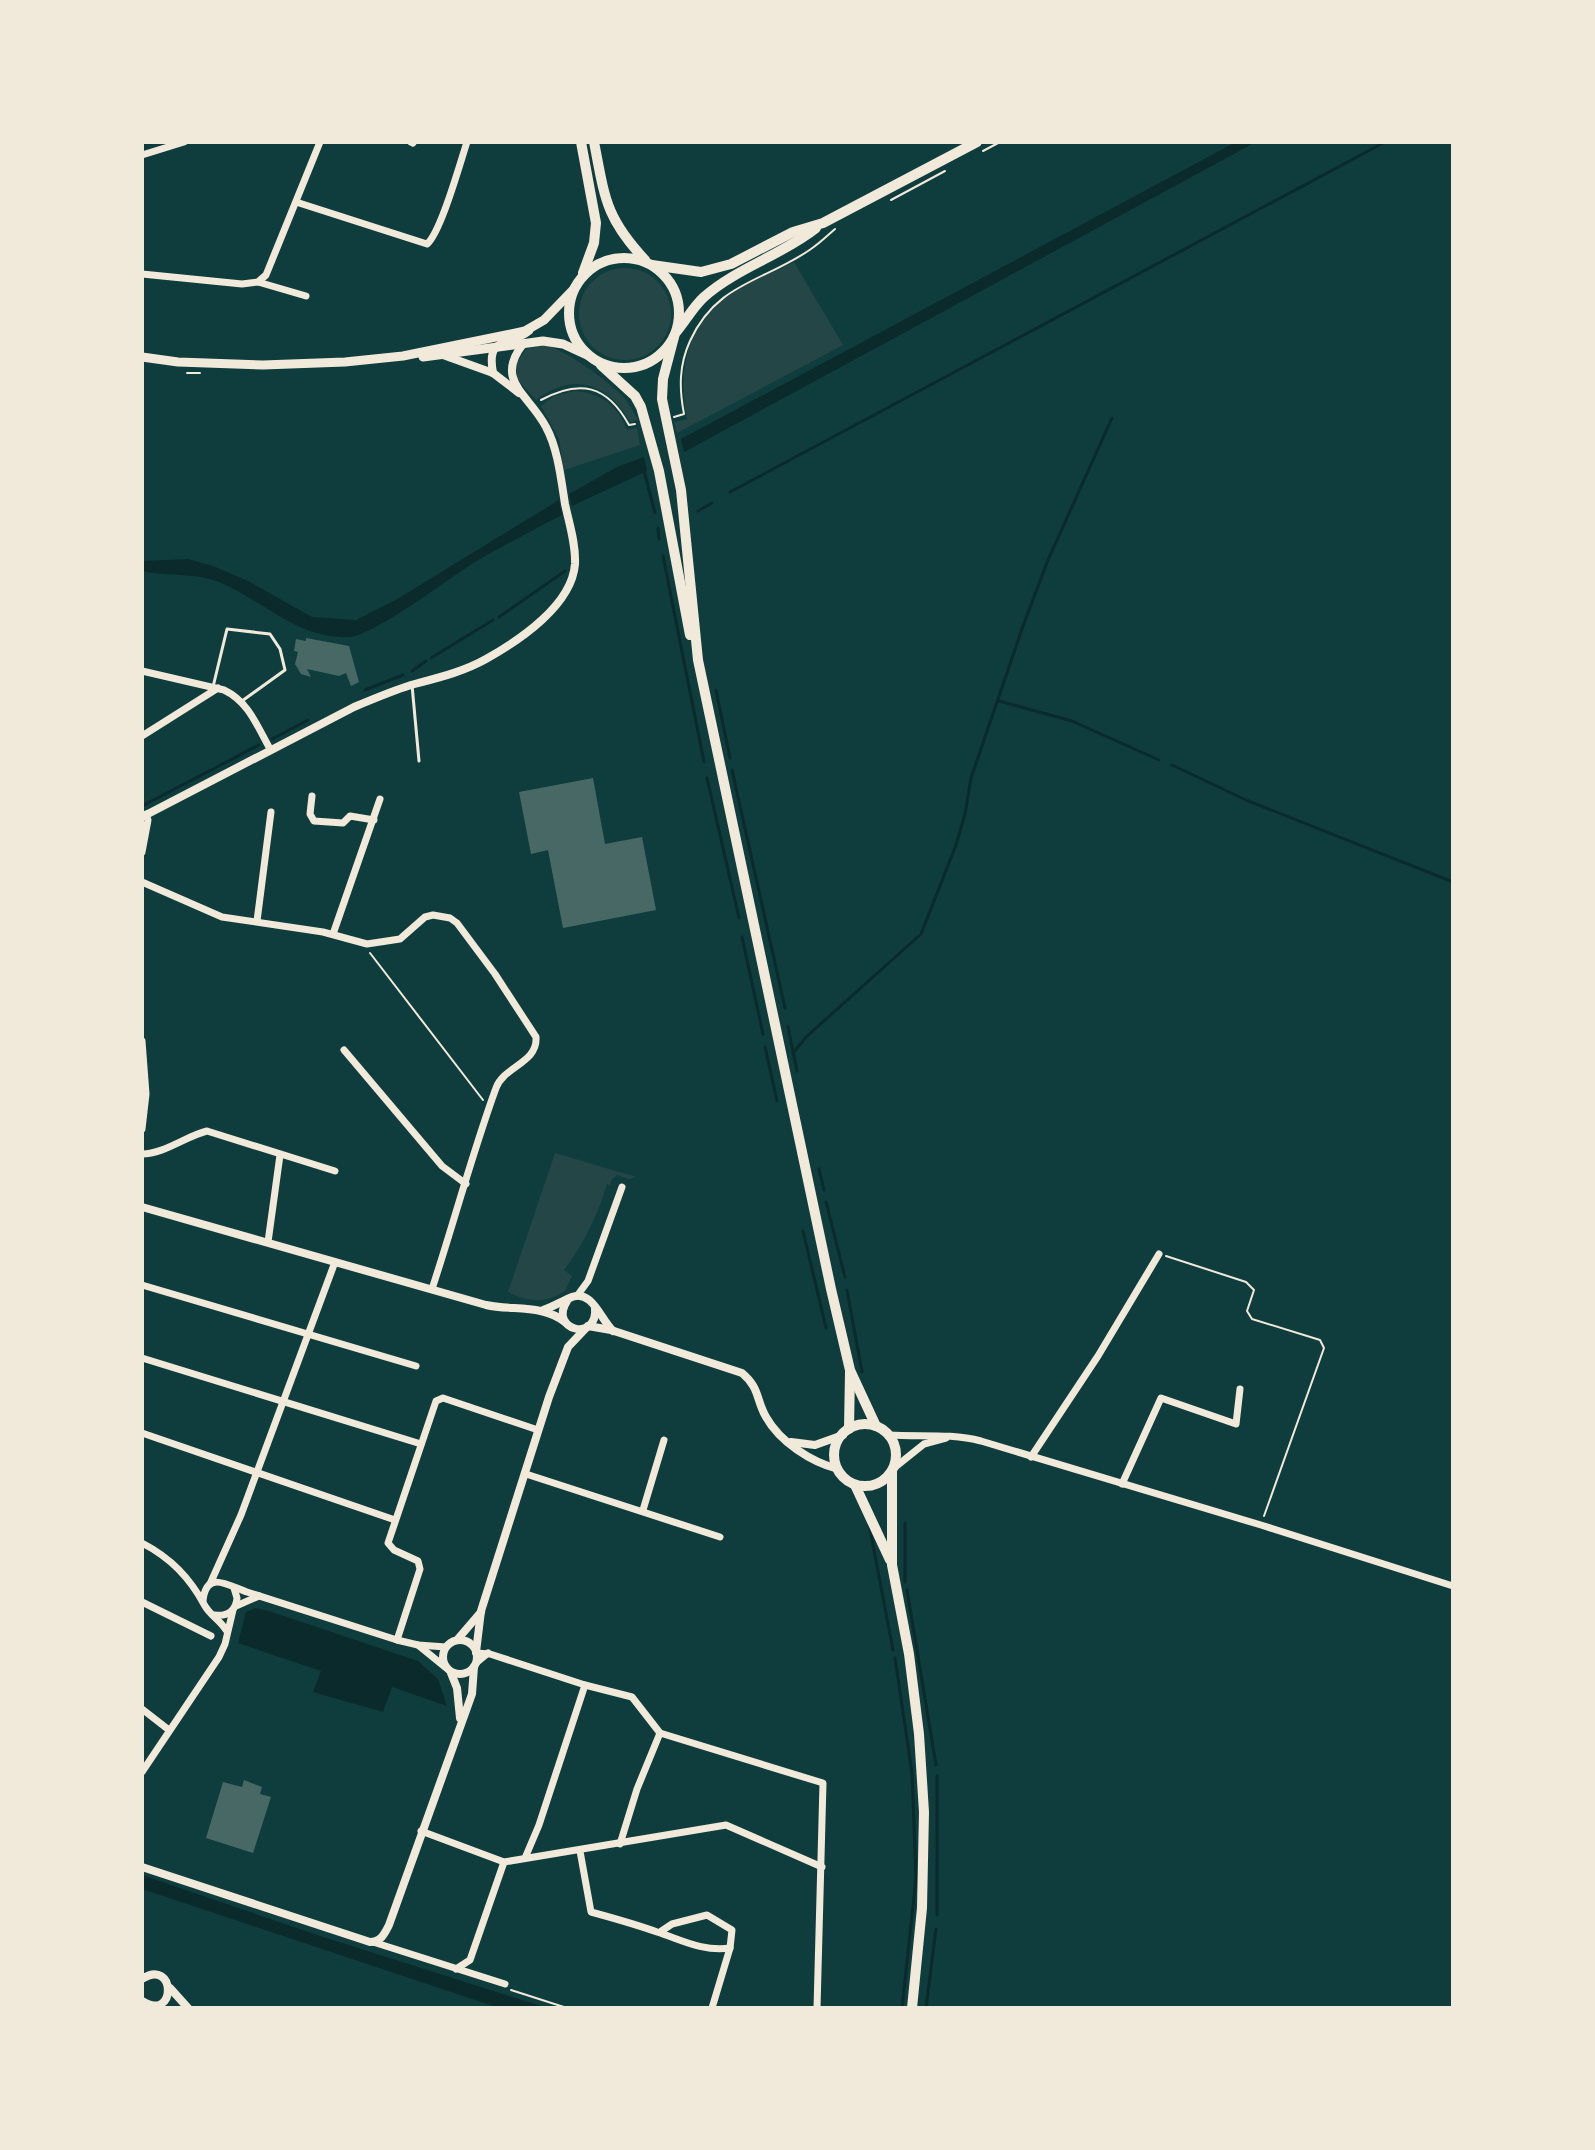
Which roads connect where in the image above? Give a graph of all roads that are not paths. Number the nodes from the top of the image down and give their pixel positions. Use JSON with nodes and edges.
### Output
{"nodes":[{"id":1,"x":184,"y":142,"type":"edge"},
{"id":2,"x":320,"y":142,"type":"edge"},
{"id":3,"x":467,"y":142,"type":"edge"},
{"id":4,"x":581,"y":142,"type":"edge"},
{"id":5,"x":594,"y":142,"type":"edge"},
{"id":6,"x":977,"y":142,"type":"edge"},
{"id":7,"x":142,"y":155,"type":"edge"},
{"id":8,"x":296,"y":202,"type":"junction"},
{"id":9,"x":823,"y":223,"type":"junction"},
{"id":10,"x":649,"y":263,"type":"junction"},
{"id":11,"x":142,"y":274,"type":"edge"},
{"id":12,"x":581,"y":278,"type":"junction"},
{"id":13,"x":258,"y":282,"type":"junction"},
{"id":14,"x":574,"y":289,"type":"junction"},
{"id":15,"x":306,"y":296,"type":"dead end"},
{"id":16,"x":535,"y":326,"type":"junction"},
{"id":17,"x":675,"y":335,"type":"junction"},
{"id":18,"x":523,"y":344,"type":"junction"},
{"id":19,"x":495,"y":347,"type":"junction"},
{"id":20,"x":442,"y":355,"type":"junction"},
{"id":21,"x":403,"y":356,"type":"junction"},
{"id":22,"x":142,"y":357,"type":"edge"},
{"id":23,"x":592,"y":357,"type":"junction"},
{"id":24,"x":493,"y":373,"type":"junction"},
{"id":25,"x":526,"y":398,"type":"junction"},
{"id":26,"x":698,"y":660,"type":"junction"},
{"id":27,"x":142,"y":671,"type":"edge"},
{"id":28,"x":412,"y":685,"type":"junction"},
{"id":29,"x":215,"y":688,"type":"junction"},
{"id":30,"x":242,"y":701,"type":"junction"},
{"id":31,"x":142,"y":736,"type":"edge"},
{"id":32,"x":270,"y":749,"type":"junction"},
{"id":33,"x":419,"y":761,"type":"dead end"},
{"id":34,"x":312,"y":796,"type":"dead end"},
{"id":35,"x":380,"y":799,"type":"dead end"},
{"id":36,"x":271,"y":812,"type":"dead end"},
{"id":37,"x":144,"y":816,"type":"edge"},
{"id":38,"x":374,"y":820,"type":"junction"},
{"id":39,"x":142,"y":852,"type":"edge"},
{"id":40,"x":142,"y":882,"type":"edge"},
{"id":41,"x":257,"y":921,"type":"junction"},
{"id":42,"x":333,"y":934,"type":"junction"},
{"id":43,"x":142,"y":1041,"type":"edge"},
{"id":44,"x":344,"y":1050,"type":"dead end"},
{"id":45,"x":142,"y":1129,"type":"edge"},
{"id":46,"x":142,"y":1154,"type":"edge"},
{"id":47,"x":280,"y":1155,"type":"junction"},
{"id":48,"x":335,"y":1171,"type":"dead end"},
{"id":49,"x":466,"y":1184,"type":"junction"},
{"id":50,"x":622,"y":1187,"type":"dead end"},
{"id":51,"x":142,"y":1207,"type":"edge"},
{"id":52,"x":268,"y":1242,"type":"junction"},
{"id":53,"x":1159,"y":1254,"type":"road end"},
{"id":54,"x":335,"y":1262,"type":"junction"},
{"id":55,"x":588,"y":1281,"type":"junction"},
{"id":56,"x":142,"y":1285,"type":"edge"},
{"id":57,"x":432,"y":1289,"type":"junction"},
{"id":58,"x":573,"y":1298,"type":"junction"},
{"id":59,"x":592,"y":1303,"type":"junction"},
{"id":60,"x":542,"y":1310,"type":"junction"},
{"id":61,"x":566,"y":1323,"type":"junction"},
{"id":62,"x":587,"y":1327,"type":"junction"},
{"id":63,"x":614,"y":1331,"type":"junction"},
{"id":64,"x":308,"y":1335,"type":"junction"},
{"id":65,"x":568,"y":1347,"type":"junction"},
{"id":66,"x":142,"y":1358,"type":"edge"},
{"id":67,"x":416,"y":1366,"type":"dead end"},
{"id":68,"x":850,"y":1370,"type":"junction"},
{"id":69,"x":1240,"y":1389,"type":"dead end"},
{"id":70,"x":283,"y":1403,"type":"junction"},
{"id":71,"x":876,"y":1426,"type":"junction"},
{"id":72,"x":538,"y":1430,"type":"junction"},
{"id":73,"x":846,"y":1432,"type":"junction"},
{"id":74,"x":142,"y":1433,"type":"edge"},
{"id":75,"x":889,"y":1435,"type":"junction"},
{"id":76,"x":956,"y":1436,"type":"junction"},
{"id":77,"x":664,"y":1440,"type":"dead end"},
{"id":78,"x":790,"y":1442,"type":"junction"},
{"id":79,"x":421,"y":1444,"type":"junction"},
{"id":80,"x":1031,"y":1457,"type":"junction"},
{"id":81,"x":838,"y":1469,"type":"junction"},
{"id":82,"x":893,"y":1470,"type":"junction"},
{"id":83,"x":257,"y":1472,"type":"junction"},
{"id":84,"x":526,"y":1474,"type":"junction"},
{"id":85,"x":1122,"y":1484,"type":"junction"},
{"id":86,"x":855,"y":1485,"type":"junction"},
{"id":87,"x":643,"y":1510,"type":"junction"},
{"id":88,"x":395,"y":1520,"type":"junction"},
{"id":89,"x":720,"y":1537,"type":"dead end"},
{"id":90,"x":142,"y":1543,"type":"edge"},
{"id":91,"x":892,"y":1565,"type":"junction"},
{"id":92,"x":188,"y":1579,"type":"junction"},
{"id":93,"x":210,"y":1585,"type":"junction"},
{"id":94,"x":1453,"y":1586,"type":"edge"},
{"id":95,"x":233,"y":1587,"type":"junction"},
{"id":96,"x":261,"y":1595,"type":"junction"},
{"id":97,"x":203,"y":1601,"type":"junction"},
{"id":98,"x":142,"y":1602,"type":"edge"},
{"id":99,"x":234,"y":1608,"type":"junction"},
{"id":100,"x":481,"y":1611,"type":"junction"},
{"id":101,"x":213,"y":1614,"type":"junction"},
{"id":102,"x":226,"y":1632,"type":"junction"},
{"id":103,"x":211,"y":1636,"type":"dead end"},
{"id":104,"x":397,"y":1640,"type":"junction"},
{"id":105,"x":457,"y":1640,"type":"junction"},
{"id":106,"x":418,"y":1645,"type":"junction"},
{"id":107,"x":446,"y":1647,"type":"junction"},
{"id":108,"x":476,"y":1659,"type":"junction"},
{"id":109,"x":448,"y":1670,"type":"junction"},
{"id":110,"x":585,"y":1685,"type":"junction"},
{"id":111,"x":142,"y":1709,"type":"edge"},
{"id":112,"x":460,"y":1722,"type":"junction"},
{"id":113,"x":169,"y":1730,"type":"junction"},
{"id":114,"x":660,"y":1733,"type":"junction"},
{"id":115,"x":142,"y":1772,"type":"edge"},
{"id":116,"x":421,"y":1831,"type":"junction"},
{"id":117,"x":620,"y":1844,"type":"junction"},
{"id":118,"x":580,"y":1851,"type":"junction"},
{"id":119,"x":525,"y":1858,"type":"junction"},
{"id":120,"x":504,"y":1862,"type":"junction"},
{"id":121,"x":142,"y":1867,"type":"edge"},
{"id":122,"x":822,"y":1867,"type":"junction"},
{"id":123,"x":660,"y":1932,"type":"junction"},
{"id":124,"x":372,"y":1942,"type":"junction"},
{"id":125,"x":730,"y":1948,"type":"junction"},
{"id":126,"x":456,"y":1969,"type":"junction"},
{"id":127,"x":145,"y":1975,"type":"edge"},
{"id":128,"x":505,"y":1984,"type":"road end"},
{"id":129,"x":168,"y":1985,"type":"junction"},
{"id":130,"x":142,"y":2001,"type":"edge"},
{"id":131,"x":157,"y":2006,"type":"edge"},
{"id":132,"x":179,"y":2008,"type":"edge"},
{"id":133,"x":188,"y":2008,"type":"edge"},
{"id":134,"x":712,"y":2008,"type":"edge"},
{"id":135,"x":817,"y":2008,"type":"edge"},
{"id":136,"x":912,"y":2008,"type":"edge"}],
"edges":[{"from":1,"to":7,"type":"street"},
{"from":2,"to":8,"type":"street"},
{"from":3,"to":8,"type":"street"},
{"from":4,"to":12,"type":"main road"},
{"from":5,"to":10,"type":"main road"},
{"from":6,"to":9,"type":"main road"},
{"from":8,"to":13,"type":"street"},
{"from":9,"to":10,"type":"main road"},
{"from":9,"to":17,"type":"main road"},
{"from":10,"to":12,"type":"main road"},
{"from":10,"to":17,"type":"main road"},
{"from":11,"to":13,"type":"street"},
{"from":12,"to":14,"type":"main road"},
{"from":13,"to":15,"type":"street"},
{"from":14,"to":16,"type":"main road"},
{"from":14,"to":23,"type":"main road"},
{"from":16,"to":19,"type":"street"},
{"from":16,"to":21,"type":"main road"},
{"from":17,"to":23,"type":"main road"},
{"from":17,"to":26,"type":"main road"},
{"from":18,"to":19,"type":"main road"},
{"from":18,"to":23,"type":"main road"},
{"from":18,"to":25,"type":"street"},
{"from":19,"to":20,"type":"main road"},
{"from":19,"to":24,"type":"street"},
{"from":20,"to":21,"type":"main road"},
{"from":20,"to":24,"type":"street"},
{"from":21,"to":22,"type":"main road"},
{"from":23,"to":26,"type":"main road"},
{"from":24,"to":25,"type":"street"},
{"from":25,"to":28,"type":"street"},
{"from":26,"to":68,"type":"main road"},
{"from":27,"to":29,"type":"street"},
{"from":28,"to":32,"type":"street"},
{"from":28,"to":33,"type":"lane"},
{"from":29,"to":30,"type":"street"},
{"from":29,"to":30,"type":"lane"},
{"from":29,"to":31,"type":"street"},
{"from":30,"to":32,"type":"street"},
{"from":32,"to":37,"type":"street"},
{"from":34,"to":38,"type":"street"},
{"from":35,"to":38,"type":"street"},
{"from":36,"to":41,"type":"street"},
{"from":37,"to":39,"type":"street"},
{"from":38,"to":42,"type":"street"},
{"from":40,"to":41,"type":"street"},
{"from":41,"to":42,"type":"street"},
{"from":42,"to":49,"type":"street"},
{"from":43,"to":45,"type":"street"},
{"from":44,"to":49,"type":"street"},
{"from":46,"to":47,"type":"street"},
{"from":47,"to":48,"type":"street"},
{"from":47,"to":52,"type":"street"},
{"from":49,"to":57,"type":"street"},
{"from":50,"to":55,"type":"street"},
{"from":51,"to":52,"type":"street"},
{"from":52,"to":54,"type":"street"},
{"from":53,"to":80,"type":"street"},
{"from":54,"to":57,"type":"street"},
{"from":54,"to":64,"type":"street"},
{"from":55,"to":58,"type":"street"},
{"from":55,"to":59,"type":"street"},
{"from":56,"to":64,"type":"street"},
{"from":57,"to":60,"type":"street"},
{"from":58,"to":59,"type":"street"},
{"from":58,"to":60,"type":"street"},
{"from":58,"to":61,"type":"street"},
{"from":59,"to":62,"type":"street"},
{"from":59,"to":63,"type":"street"},
{"from":60,"to":61,"type":"street"},
{"from":61,"to":62,"type":"street"},
{"from":61,"to":65,"type":"street"},
{"from":62,"to":63,"type":"street"},
{"from":62,"to":65,"type":"street"},
{"from":63,"to":78,"type":"street"},
{"from":64,"to":67,"type":"street"},
{"from":64,"to":70,"type":"street"},
{"from":65,"to":72,"type":"street"},
{"from":66,"to":70,"type":"street"},
{"from":68,"to":71,"type":"main road"},
{"from":68,"to":73,"type":"main road"},
{"from":69,"to":85,"type":"street"},
{"from":70,"to":79,"type":"street"},
{"from":70,"to":83,"type":"street"},
{"from":71,"to":73,"type":"main road"},
{"from":71,"to":75,"type":"main road"},
{"from":72,"to":79,"type":"street"},
{"from":72,"to":84,"type":"street"},
{"from":73,"to":78,"type":"street"},
{"from":73,"to":81,"type":"main road"},
{"from":74,"to":83,"type":"street"},
{"from":75,"to":76,"type":"street"},
{"from":75,"to":82,"type":"main road"},
{"from":76,"to":80,"type":"street"},
{"from":76,"to":82,"type":"street"},
{"from":77,"to":87,"type":"street"},
{"from":78,"to":81,"type":"street"},
{"from":79,"to":88,"type":"street"},
{"from":80,"to":85,"type":"street"},
{"from":81,"to":86,"type":"main road"},
{"from":82,"to":86,"type":"main road"},
{"from":82,"to":91,"type":"main road"},
{"from":83,"to":88,"type":"street"},
{"from":83,"to":93,"type":"street"},
{"from":84,"to":87,"type":"street"},
{"from":84,"to":100,"type":"street"},
{"from":85,"to":94,"type":"street"},
{"from":86,"to":91,"type":"main road"},
{"from":87,"to":89,"type":"street"},
{"from":88,"to":104,"type":"street"},
{"from":90,"to":92,"type":"street"},
{"from":91,"to":136,"type":"main road"},
{"from":92,"to":93,"type":"street"},
{"from":92,"to":97,"type":"street"},
{"from":93,"to":95,"type":"street"},
{"from":93,"to":97,"type":"street"},
{"from":95,"to":96,"type":"street"},
{"from":95,"to":99,"type":"street"},
{"from":96,"to":99,"type":"street"},
{"from":96,"to":104,"type":"street"},
{"from":97,"to":101,"type":"street"},
{"from":98,"to":103,"type":"street"},
{"from":99,"to":101,"type":"street"},
{"from":99,"to":102,"type":"street"},
{"from":100,"to":105,"type":"street"},
{"from":100,"to":108,"type":"street"},
{"from":101,"to":102,"type":"street"},
{"from":102,"to":113,"type":"street"},
{"from":104,"to":106,"type":"street"},
{"from":105,"to":107,"type":"street"},
{"from":105,"to":108,"type":"street"},
{"from":106,"to":107,"type":"street"},
{"from":106,"to":109,"type":"street"},
{"from":107,"to":109,"type":"street"},
{"from":108,"to":109,"type":"street"},
{"from":108,"to":110,"type":"street"},
{"from":108,"to":112,"type":"street"},
{"from":109,"to":112,"type":"street"},
{"from":110,"to":114,"type":"street"},
{"from":110,"to":119,"type":"street"},
{"from":111,"to":113,"type":"street"},
{"from":112,"to":116,"type":"street"},
{"from":113,"to":115,"type":"street"},
{"from":114,"to":117,"type":"street"},
{"from":114,"to":122,"type":"street"},
{"from":116,"to":120,"type":"street"},
{"from":116,"to":124,"type":"street"},
{"from":117,"to":118,"type":"street"},
{"from":117,"to":122,"type":"street"},
{"from":118,"to":119,"type":"street"},
{"from":118,"to":123,"type":"street"},
{"from":119,"to":120,"type":"street"},
{"from":120,"to":126,"type":"street"},
{"from":121,"to":124,"type":"street"},
{"from":122,"to":135,"type":"street"},
{"from":123,"to":125,"type":"street"},
{"from":123,"to":125,"type":"street"},
{"from":124,"to":126,"type":"street"},
{"from":125,"to":134,"type":"street"},
{"from":126,"to":128,"type":"street"},
{"from":127,"to":129,"type":"street"},
{"from":129,"to":131,"type":"street"},
{"from":129,"to":133,"type":"street"},
{"from":130,"to":131,"type":"street"},
{"from":131,"to":132,"type":"street"}]}
